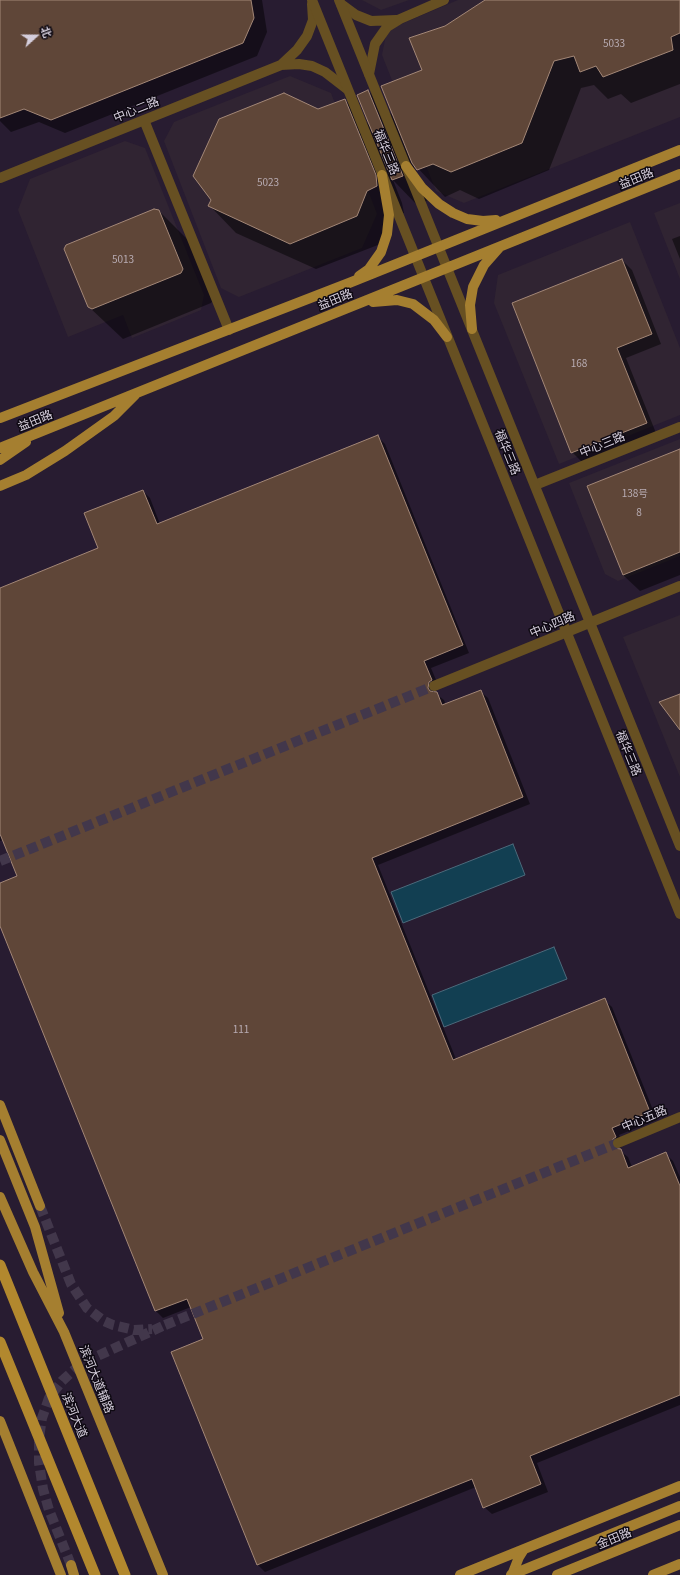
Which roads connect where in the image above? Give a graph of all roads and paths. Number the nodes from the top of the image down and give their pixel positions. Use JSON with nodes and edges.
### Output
{"nodes":[{"id":1,"x":312,"y":0,"type":"edge"},
{"id":2,"x":444,"y":0,"type":"edge"},
{"id":3,"x":340,"y":2,"type":"edge"},
{"id":4,"x":400,"y":19,"type":"junction"},
{"id":5,"x":281,"y":65,"type":"junction"},
{"id":6,"x":369,"y":74,"type":"junction"},
{"id":7,"x":348,"y":89,"type":"junction"},
{"id":8,"x":144,"y":120,"type":"junction"},
{"id":9,"x":680,"y":150,"type":"edge"},
{"id":10,"x":406,"y":166,"type":"junction"},
{"id":11,"x":680,"y":174,"type":"edge"},
{"id":12,"x":382,"y":175,"type":"junction"},
{"id":13,"x":0,"y":178,"type":"edge"},
{"id":14,"x":506,"y":220,"type":"junction"},
{"id":15,"x":501,"y":246,"type":"junction"},
{"id":16,"x":439,"y":247,"type":"junction"},
{"id":17,"x":415,"y":256,"type":"junction"},
{"id":18,"x":447,"y":268,"type":"junction"},
{"id":19,"x":424,"y":278,"type":"junction"},
{"id":20,"x":349,"y":283,"type":"junction"},
{"id":21,"x":356,"y":305,"type":"junction"},
{"id":22,"x":472,"y":329,"type":"junction"},
{"id":23,"x":229,"y":330,"type":"junction"},
{"id":24,"x":447,"y":337,"type":"junction"},
{"id":25,"x":136,"y":393,"type":"junction"},
{"id":26,"x":0,"y":410,"type":"edge"},
{"id":27,"x":18,"y":410,"type":"junction"},
{"id":28,"x":0,"y":418,"type":"edge"},
{"id":29,"x":680,"y":427,"type":"edge"},
{"id":30,"x":38,"y":433,"type":"junction"},
{"id":31,"x":0,"y":448,"type":"edge"},
{"id":32,"x":0,"y":460,"type":"edge"},
{"id":33,"x":534,"y":485,"type":"junction"},
{"id":34,"x":0,"y":486,"type":"edge"},
{"id":35,"x":680,"y":586,"type":"edge"},
{"id":36,"x":590,"y":622,"type":"junction"},
{"id":37,"x":567,"y":632,"type":"junction"},
{"id":38,"x":434,"y":686,"type":"tunnel mouth"},
{"id":39,"x":680,"y":846,"type":"edge"},
{"id":40,"x":680,"y":914,"type":"edge"},
{"id":41,"x":0,"y":1105,"type":"edge"},
{"id":42,"x":680,"y":1117,"type":"edge"},
{"id":43,"x":0,"y":1140,"type":"edge"},
{"id":44,"x":618,"y":1143,"type":"tunnel mouth"},
{"id":45,"x":0,"y":1196,"type":"edge"},
{"id":46,"x":40,"y":1206,"type":"tunnel mouth"},
{"id":47,"x":0,"y":1265,"type":"edge"},
{"id":48,"x":64,"y":1332,"type":"junction"},
{"id":49,"x":0,"y":1342,"type":"edge"},
{"id":50,"x":0,"y":1421,"type":"edge"},
{"id":51,"x":680,"y":1486,"type":"edge"},
{"id":52,"x":680,"y":1506,"type":"edge"},
{"id":53,"x":680,"y":1525,"type":"edge"},
{"id":54,"x":524,"y":1549,"type":"junction"},
{"id":55,"x":680,"y":1564,"type":"edge"},
{"id":56,"x":70,"y":1565,"type":"tunnel mouth"},
{"id":57,"x":61,"y":1575,"type":"edge"},
{"id":58,"x":74,"y":1575,"type":"edge"},
{"id":59,"x":94,"y":1575,"type":"edge"},
{"id":60,"x":126,"y":1575,"type":"edge"},
{"id":61,"x":163,"y":1575,"type":"edge"},
{"id":62,"x":460,"y":1575,"type":"edge"},
{"id":63,"x":511,"y":1575,"type":"edge"},
{"id":64,"x":557,"y":1575,"type":"edge"},
{"id":65,"x":653,"y":1575,"type":"edge"}],
"edges":[{"from":1,"to":5,"type":"street","name":"中心二路"},
{"from":1,"to":7,"type":"street","name":"福华三路"},
{"from":2,"to":4,"type":"street"},
{"from":3,"to":4,"type":"street"},
{"from":3,"to":6,"type":"street","name":"福华三路"},
{"from":4,"to":6,"type":"street"},
{"from":5,"to":7,"type":"street","name":"中心二路"},
{"from":5,"to":8,"type":"street","name":"中心二路"},
{"from":6,"to":10,"type":"street","name":"福华三路"},
{"from":7,"to":12,"type":"street","name":"福华三路"},
{"from":8,"to":13,"type":"street","name":"中心二路"},
{"from":8,"to":23,"type":"street"},
{"from":9,"to":14,"type":"main road","name":"益田路"},
{"from":10,"to":14,"type":"main road"},
{"from":10,"to":16,"type":"street","name":"福华三路"},
{"from":11,"to":15,"type":"main road","name":"益田路"},
{"from":12,"to":17,"type":"street","name":"福华三路"},
{"from":12,"to":20,"type":"main road"},
{"from":14,"to":16,"type":"main road","name":"益田路"},
{"from":15,"to":18,"type":"main road","name":"益田路"},
{"from":15,"to":22,"type":"main road"},
{"from":16,"to":17,"type":"main road","name":"益田路"},
{"from":16,"to":18,"type":"street","name":"福华三路"},
{"from":17,"to":19,"type":"street","name":"福华三路"},
{"from":17,"to":20,"type":"main road","name":"益田路"},
{"from":18,"to":19,"type":"main road","name":"益田路"},
{"from":18,"to":22,"type":"street","name":"福华三路"},
{"from":19,"to":21,"type":"main road","name":"益田路"},
{"from":19,"to":24,"type":"street","name":"福华三路"},
{"from":20,"to":23,"type":"main road","name":"益田路"},
{"from":21,"to":24,"type":"main road"},
{"from":21,"to":25,"type":"main road","name":"益田路"},
{"from":22,"to":33,"type":"street","name":"福华三路"},
{"from":23,"to":27,"type":"main road","name":"益田路"},
{"from":24,"to":37,"type":"street","name":"福华三路"},
{"from":25,"to":30,"type":"main road","name":"益田路"},
{"from":25,"to":34,"type":"main road"},
{"from":26,"to":27,"type":"main road"},
{"from":27,"to":28,"type":"main road","name":"益田路"},
{"from":29,"to":33,"type":"street","name":"中心三路"},
{"from":30,"to":31,"type":"main road","name":"益田路"},
{"from":30,"to":32,"type":"main road"},
{"from":33,"to":36,"type":"street","name":"福华三路"},
{"from":35,"to":36,"type":"street","name":"中心四路"},
{"from":36,"to":37,"type":"street","name":"中心四路"},
{"from":36,"to":39,"type":"street","name":"福华三路"},
{"from":37,"to":38,"type":"street","name":"中心四路"},
{"from":37,"to":40,"type":"street","name":"福华三路"},
{"from":41,"to":46,"type":"main road"},
{"from":42,"to":44,"type":"street","name":"中心五路"},
{"from":43,"to":48,"type":"main road"},
{"from":45,"to":48,"type":"main road","name":"滨河大道辅路"},
{"from":47,"to":60,"type":"highway","name":"滨河大道"},
{"from":48,"to":61,"type":"main road","name":"滨河大道辅路"},
{"from":49,"to":59,"type":"highway"},
{"from":50,"to":57,"type":"main road"},
{"from":51,"to":54,"type":"main road"},
{"from":52,"to":63,"type":"main road","bridge":true},
{"from":53,"to":64,"type":"main road","name":"金田路"},
{"from":54,"to":62,"type":"main road"},
{"from":54,"to":63,"type":"main road"},
{"from":55,"to":65,"type":"main road"},
{"from":56,"to":58,"type":"main road"}]}
